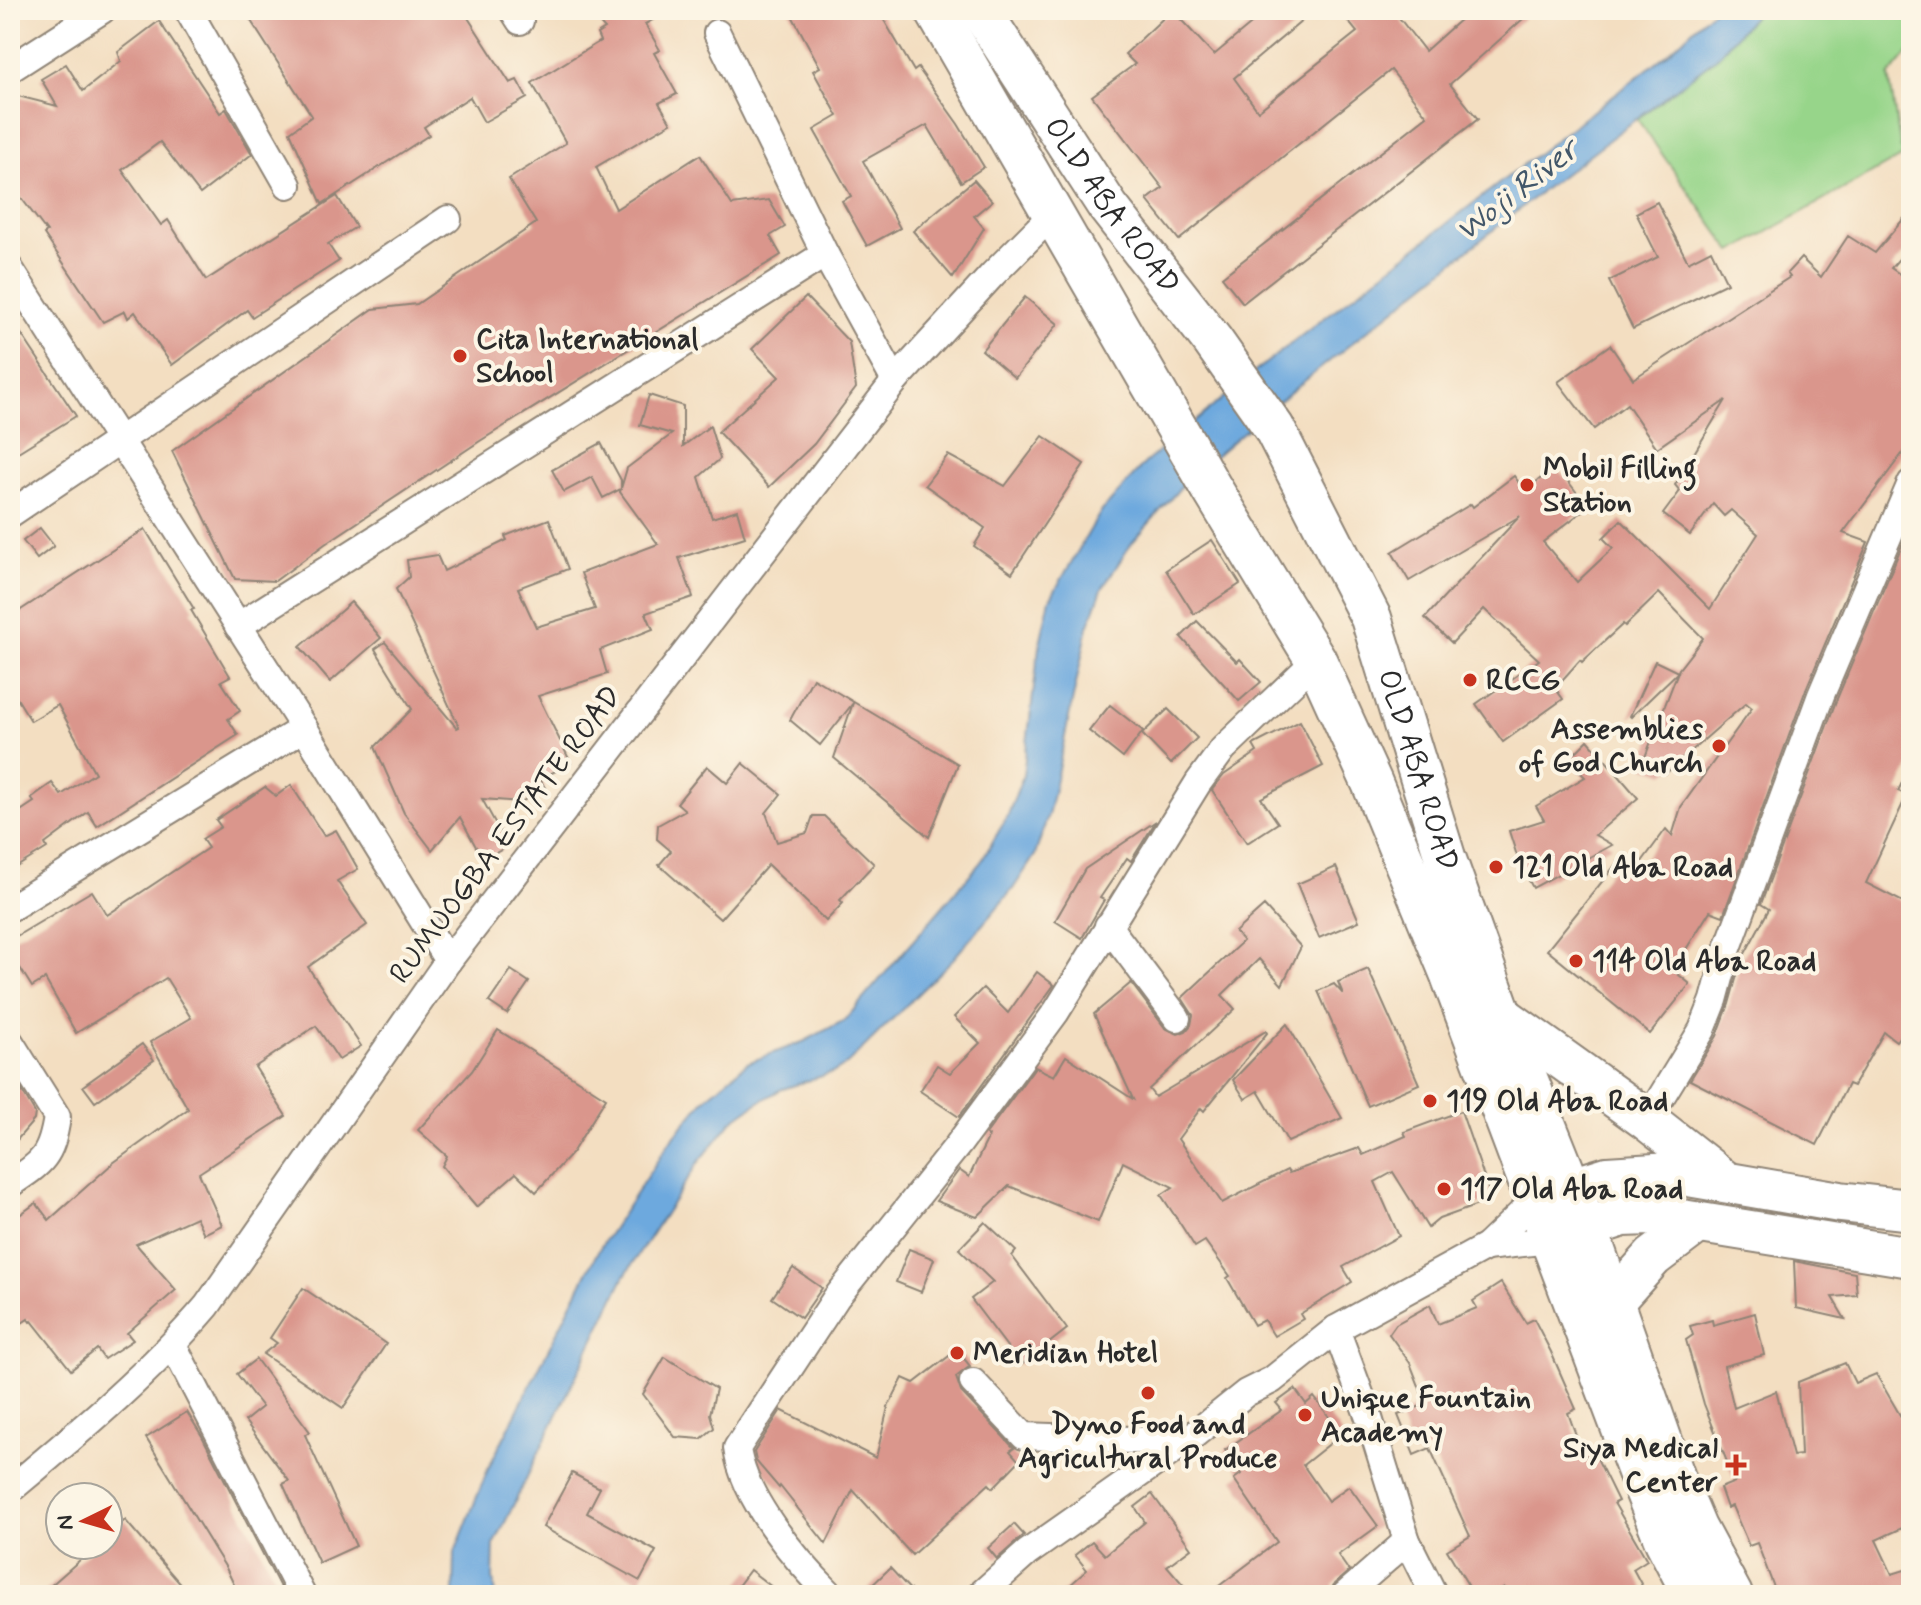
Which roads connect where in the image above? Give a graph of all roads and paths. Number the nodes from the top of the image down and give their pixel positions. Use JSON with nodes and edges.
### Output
{"nodes":[{"id":1,"x":102,"y":10,"type":"edge"},
{"id":2,"x":188,"y":10,"type":"edge"},
{"id":3,"x":935,"y":10,"type":"edge"},
{"id":4,"x":980,"y":10,"type":"edge"},
{"id":5,"x":717,"y":33,"type":"dead end"},
{"id":6,"x":10,"y":69,"type":"edge"},
{"id":7,"x":288,"y":185,"type":"dead end"},
{"id":8,"x":1053,"y":214,"type":"junction"},
{"id":9,"x":448,"y":219,"type":"dead end"},
{"id":10,"x":825,"y":254,"type":"junction"},
{"id":11,"x":10,"y":269,"type":"edge"},
{"id":12,"x":895,"y":381,"type":"junction"},
{"id":13,"x":120,"y":442,"type":"junction"},
{"id":14,"x":1911,"y":483,"type":"edge"},
{"id":15,"x":10,"y":514,"type":"edge"},
{"id":16,"x":238,"y":626,"type":"junction"},
{"id":17,"x":1316,"y":660,"type":"junction"},
{"id":18,"x":304,"y":728,"type":"junction"},
{"id":19,"x":10,"y":908,"type":"edge"},
{"id":20,"x":1108,"y":926,"type":"junction"},
{"id":21,"x":448,"y":961,"type":"junction"},
{"id":22,"x":1502,"y":1016,"type":"junction"},
{"id":23,"x":1177,"y":1018,"type":"dead end"},
{"id":24,"x":10,"y":1042,"type":"edge"},
{"id":25,"x":1647,"y":1120,"type":"junction"},
{"id":26,"x":1725,"y":1182,"type":"junction"},
{"id":27,"x":10,"y":1184,"type":"edge"},
{"id":28,"x":1553,"y":1193,"type":"junction"},
{"id":29,"x":1911,"y":1210,"type":"edge"},
{"id":30,"x":1698,"y":1223,"type":"junction"},
{"id":31,"x":1587,"y":1228,"type":"junction"},
{"id":32,"x":1550,"y":1240,"type":"junction"},
{"id":33,"x":1486,"y":1247,"type":"junction"},
{"id":34,"x":1911,"y":1257,"type":"edge"},
{"id":35,"x":1612,"y":1303,"type":"junction"},
{"id":36,"x":1336,"y":1329,"type":"junction"},
{"id":37,"x":173,"y":1345,"type":"junction"},
{"id":38,"x":973,"y":1382,"type":"dead end"},
{"id":39,"x":1185,"y":1442,"type":"junction"},
{"id":40,"x":10,"y":1490,"type":"edge"},
{"id":41,"x":1407,"y":1541,"type":"junction"},
{"id":42,"x":302,"y":1595,"type":"edge"},
{"id":43,"x":831,"y":1595,"type":"edge"},
{"id":44,"x":980,"y":1595,"type":"edge"},
{"id":45,"x":1345,"y":1595,"type":"edge"},
{"id":46,"x":1434,"y":1595,"type":"edge"},
{"id":47,"x":1693,"y":1595,"type":"edge"},
{"id":48,"x":1732,"y":1595,"type":"edge"}],
"edges":[{"from":1,"to":6,"type":"street"},
{"from":2,"to":7,"type":"street"},
{"from":3,"to":8,"type":"main road","name":"OLD ABA ROAD"},
{"from":4,"to":22,"type":"main road","name":"OLD ABA ROAD"},
{"from":5,"to":10,"type":"street"},
{"from":8,"to":12,"type":"street","name":"RUMUOGBA ESTATE ROAD"},
{"from":8,"to":17,"type":"main road","name":"OLD ABA ROAD"},
{"from":9,"to":13,"type":"street"},
{"from":10,"to":12,"type":"street"},
{"from":10,"to":16,"type":"street"},
{"from":11,"to":13,"type":"street"},
{"from":12,"to":21,"type":"street","name":"RUMUOGBA ESTATE ROAD"},
{"from":13,"to":15,"type":"street"},
{"from":13,"to":16,"type":"street"},
{"from":14,"to":25,"type":"street"},
{"from":16,"to":18,"type":"street"},
{"from":17,"to":20,"type":"street"},
{"from":17,"to":28,"type":"main road","name":"OLD ABA ROAD"},
{"from":18,"to":19,"type":"street"},
{"from":18,"to":21,"type":"street"},
{"from":20,"to":23,"type":"street"},
{"from":20,"to":43,"type":"street"},
{"from":21,"to":37,"type":"street","name":"RUMUOGBA ESTATE ROAD"},
{"from":22,"to":25,"type":"main road"},
{"from":22,"to":28,"type":"main road","name":"OLD ABA ROAD"},
{"from":24,"to":27,"type":"street"},
{"from":25,"to":26,"type":"main road"},
{"from":26,"to":28,"type":"main road"},
{"from":26,"to":29,"type":"main road"},
{"from":28,"to":31,"type":"main road","name":"OLD ABA ROAD"},
{"from":28,"to":32,"type":"main road","name":"OLD ABA ROAD"},
{"from":28,"to":33,"type":"street"},
{"from":30,"to":31,"type":"main road"},
{"from":30,"to":34,"type":"main road"},
{"from":30,"to":35,"type":"main road"},
{"from":31,"to":32,"type":"main road"},
{"from":31,"to":35,"type":"main road","name":"OLD ABA ROAD"},
{"from":32,"to":33,"type":"street"},
{"from":32,"to":47,"type":"main road","name":"OLD ABA ROAD"},
{"from":33,"to":36,"type":"street"},
{"from":35,"to":48,"type":"main road","name":"OLD ABA ROAD"},
{"from":36,"to":39,"type":"street"},
{"from":36,"to":41,"type":"street"},
{"from":37,"to":40,"type":"street","name":"RUMUOGBA ESTATE ROAD"},
{"from":37,"to":42,"type":"street"},
{"from":38,"to":39,"type":"street"},
{"from":39,"to":44,"type":"street"},
{"from":41,"to":45,"type":"street"},
{"from":41,"to":46,"type":"street"}]}
